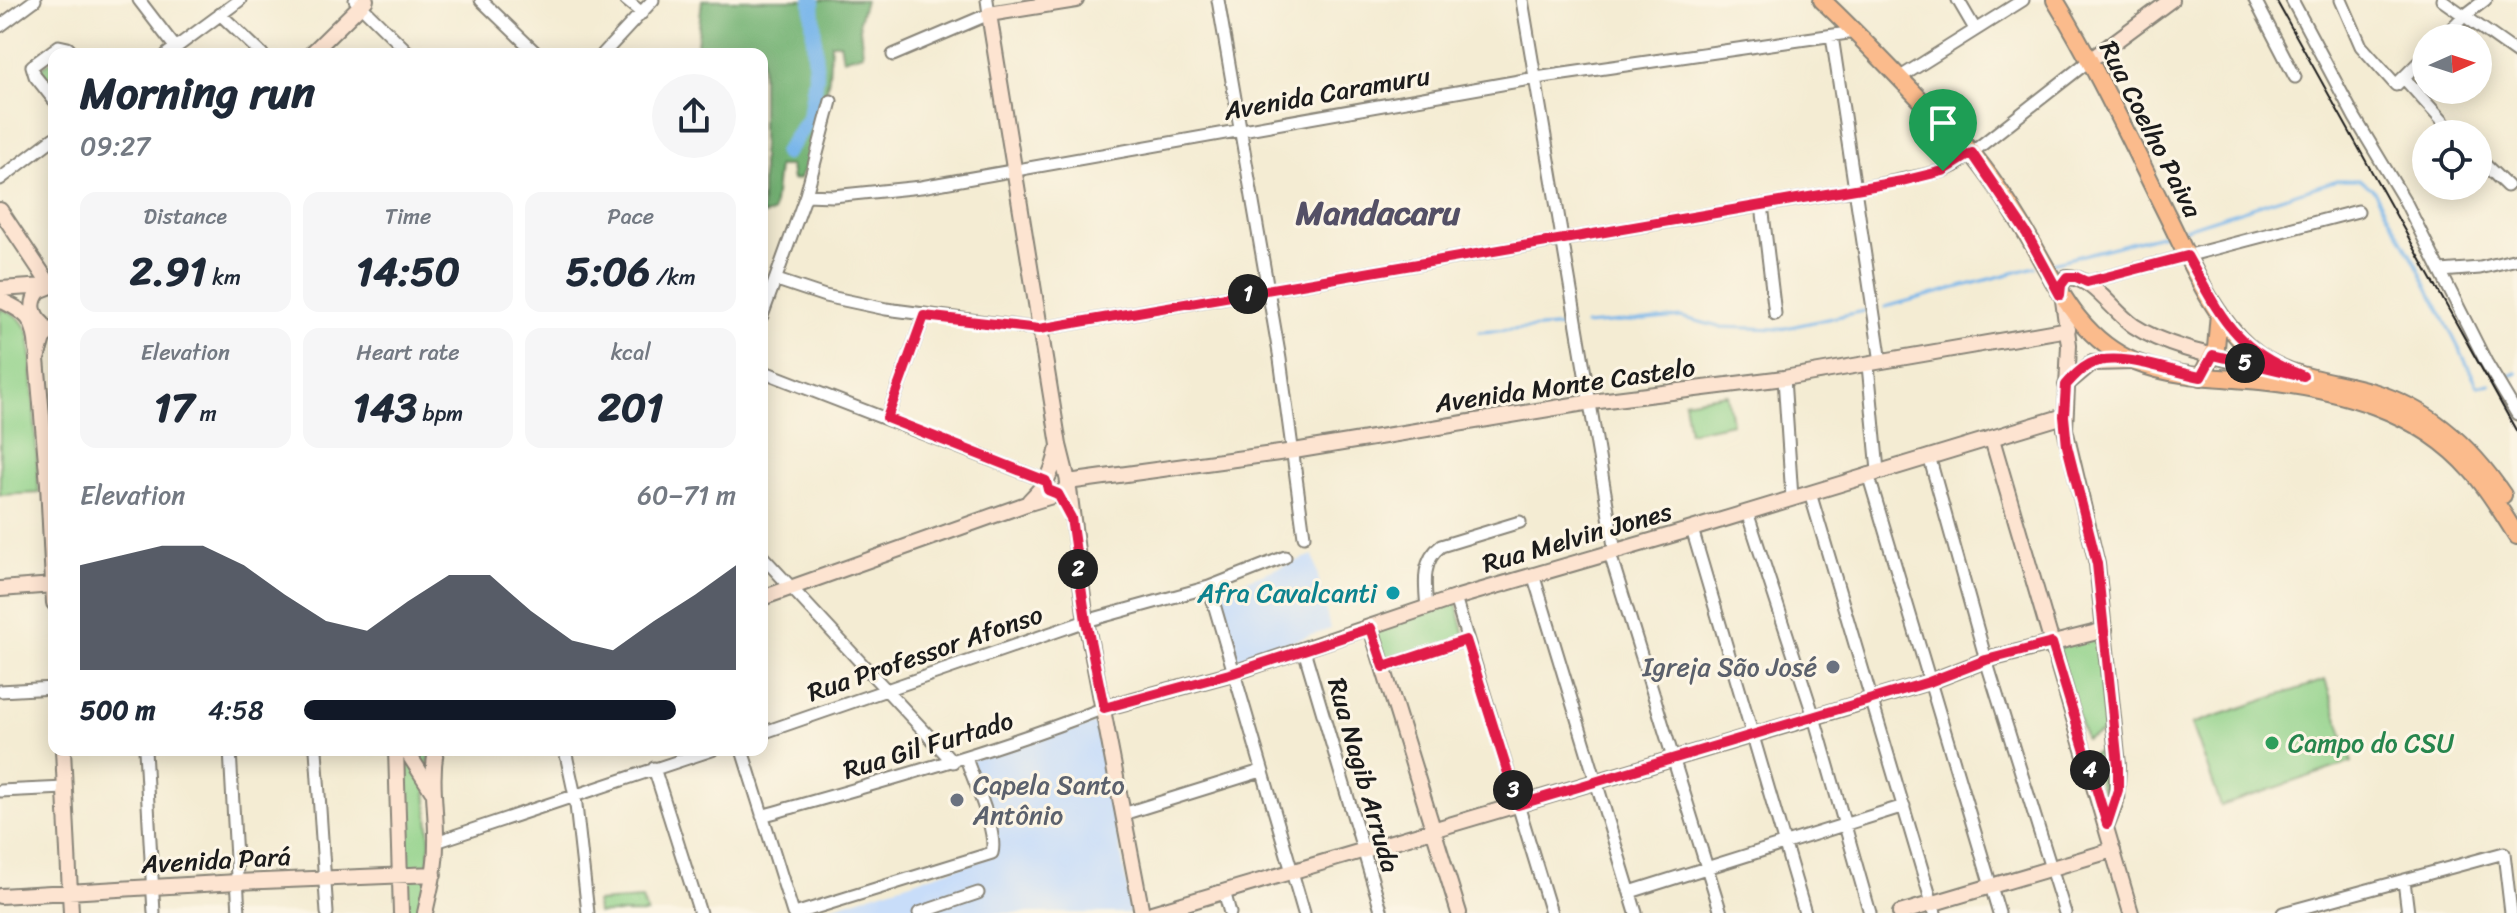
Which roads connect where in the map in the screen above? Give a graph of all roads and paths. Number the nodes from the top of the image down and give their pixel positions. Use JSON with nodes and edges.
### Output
{"nodes":[{"id":1,"x":35,"y":0,"type":"edge"},
{"id":2,"x":139,"y":0,"type":"edge"},
{"id":3,"x":240,"y":0,"type":"edge"},
{"id":4,"x":481,"y":0,"type":"edge"},
{"id":5,"x":626,"y":0,"type":"edge"},
{"id":6,"x":653,"y":0,"type":"edge"},
{"id":7,"x":1076,"y":0,"type":"edge"},
{"id":8,"x":1218,"y":0,"type":"edge"},
{"id":9,"x":1522,"y":0,"type":"edge"},
{"id":10,"x":1822,"y":0,"type":"edge"},
{"id":11,"x":1958,"y":0,"type":"edge"},
{"id":12,"x":2023,"y":0,"type":"edge"},
{"id":13,"x":2055,"y":0,"type":"edge"},
{"id":14,"x":2171,"y":0,"type":"edge"},
{"id":15,"x":2255,"y":0,"type":"edge"},
{"id":16,"x":2292,"y":0,"type":"edge"},
{"id":17,"x":2341,"y":0,"type":"edge"},
{"id":18,"x":2442,"y":0,"type":"edge"},
{"id":19,"x":2485,"y":0,"type":"edge"},
{"id":20,"x":361,"y":2,"type":"edge"},
{"id":21,"x":988,"y":7,"type":"edge"},
{"id":22,"x":642,"y":13,"type":"junction"},
{"id":23,"x":220,"y":14,"type":"junction"},
{"id":24,"x":2464,"y":16,"type":"junction"},
{"id":25,"x":2456,"y":24,"type":"edge"},
{"id":26,"x":0,"y":25,"type":"edge"},
{"id":27,"x":1975,"y":29,"type":"junction"},
{"id":28,"x":1855,"y":32,"type":"junction"},
{"id":29,"x":1832,"y":36,"type":"junction"},
{"id":30,"x":170,"y":48,"type":"edge"},
{"id":31,"x":174,"y":48,"type":"edge"},
{"id":32,"x":256,"y":48,"type":"edge"},
{"id":33,"x":317,"y":48,"type":"edge"},
{"id":34,"x":404,"y":48,"type":"edge"},
{"id":35,"x":531,"y":48,"type":"edge"},
{"id":36,"x":609,"y":48,"type":"edge"},
{"id":37,"x":48,"y":53,"type":"edge"},
{"id":38,"x":2517,"y":53,"type":"edge"},
{"id":39,"x":893,"y":55,"type":"dead end"},
{"id":40,"x":2090,"y":60,"type":"junction"},
{"id":41,"x":2412,"y":70,"type":"edge"},
{"id":42,"x":2295,"y":77,"type":"dead end"},
{"id":43,"x":1536,"y":78,"type":"junction"},
{"id":44,"x":1899,"y":78,"type":"junction"},
{"id":45,"x":2400,"y":82,"type":"junction"},
{"id":46,"x":48,"y":92,"type":"edge"},
{"id":47,"x":831,"y":101,"type":"dead end"},
{"id":48,"x":2439,"y":120,"type":"edge"},
{"id":49,"x":1240,"y":131,"type":"junction"},
{"id":50,"x":48,"y":143,"type":"edge"},
{"id":51,"x":1972,"y":153,"type":"junction"},
{"id":52,"x":1014,"y":171,"type":"junction"},
{"id":53,"x":2492,"y":172,"type":"edge"},
{"id":54,"x":0,"y":179,"type":"edge"},
{"id":55,"x":2507,"y":186,"type":"dead end"},
{"id":56,"x":1857,"y":189,"type":"junction"},
{"id":57,"x":806,"y":195,"type":"junction"},
{"id":58,"x":1762,"y":205,"type":"junction"},
{"id":59,"x":0,"y":210,"type":"edge"},
{"id":60,"x":2358,"y":211,"type":"dead end"},
{"id":61,"x":1562,"y":238,"type":"junction"},
{"id":62,"x":2187,"y":256,"type":"junction"},
{"id":63,"x":2517,"y":259,"type":"edge"},
{"id":64,"x":2441,"y":271,"type":"junction"},
{"id":65,"x":777,"y":280,"type":"junction"},
{"id":66,"x":48,"y":282,"type":"edge"},
{"id":67,"x":2087,"y":282,"type":"junction"},
{"id":68,"x":48,"y":285,"type":"edge"},
{"id":69,"x":48,"y":286,"type":"edge"},
{"id":70,"x":0,"y":289,"type":"edge"},
{"id":71,"x":1267,"y":291,"type":"junction"},
{"id":72,"x":2060,"y":295,"type":"junction"},
{"id":73,"x":0,"y":300,"type":"edge"},
{"id":74,"x":768,"y":302,"type":"edge"},
{"id":75,"x":2219,"y":313,"type":"junction"},
{"id":76,"x":1775,"y":314,"type":"dead end"},
{"id":77,"x":924,"y":316,"type":"junction"},
{"id":78,"x":48,"y":326,"type":"edge"},
{"id":79,"x":1039,"y":329,"type":"junction"},
{"id":80,"x":2068,"y":329,"type":"junction"},
{"id":81,"x":48,"y":334,"type":"edge"},
{"id":82,"x":2213,"y":355,"type":"junction"},
{"id":83,"x":37,"y":359,"type":"junction"},
{"id":84,"x":2135,"y":362,"type":"junction"},
{"id":85,"x":1875,"y":363,"type":"junction"},
{"id":86,"x":768,"y":373,"type":"edge"},
{"id":87,"x":2303,"y":376,"type":"junction"},
{"id":88,"x":2201,"y":377,"type":"junction"},
{"id":89,"x":1784,"y":378,"type":"junction"},
{"id":90,"x":2066,"y":385,"type":"junction"},
{"id":91,"x":1591,"y":402,"type":"junction"},
{"id":92,"x":2517,"y":414,"type":"edge"},
{"id":93,"x":2064,"y":416,"type":"junction"},
{"id":94,"x":887,"y":418,"type":"junction"},
{"id":95,"x":1992,"y":439,"type":"junction"},
{"id":96,"x":1294,"y":451,"type":"junction"},
{"id":97,"x":1929,"y":456,"type":"junction"},
{"id":98,"x":1873,"y":473,"type":"junction"},
{"id":99,"x":1057,"y":483,"type":"junction"},
{"id":100,"x":48,"y":484,"type":"edge"},
{"id":101,"x":1810,"y":493,"type":"junction"},
{"id":102,"x":1792,"y":498,"type":"junction"},
{"id":103,"x":1747,"y":512,"type":"junction"},
{"id":104,"x":2517,"y":516,"type":"edge"},
{"id":105,"x":1520,"y":522,"type":"dead end"},
{"id":106,"x":1692,"y":529,"type":"junction"},
{"id":107,"x":1304,"y":536,"type":"dead end"},
{"id":108,"x":2517,"y":536,"type":"edge"},
{"id":109,"x":1613,"y":553,"type":"junction"},
{"id":110,"x":1285,"y":557,"type":"dead end"},
{"id":111,"x":768,"y":562,"type":"edge"},
{"id":112,"x":1533,"y":574,"type":"junction"},
{"id":113,"x":48,"y":585,"type":"edge"},
{"id":114,"x":1209,"y":587,"type":"junction"},
{"id":115,"x":792,"y":588,"type":"junction"},
{"id":116,"x":0,"y":589,"type":"edge"},
{"id":117,"x":768,"y":596,"type":"edge"},
{"id":118,"x":1455,"y":598,"type":"junction"},
{"id":119,"x":1427,"y":608,"type":"junction"},
{"id":120,"x":1086,"y":621,"type":"junction"},
{"id":121,"x":1371,"y":628,"type":"junction"},
{"id":122,"x":2105,"y":630,"type":"junction"},
{"id":123,"x":1466,"y":640,"type":"junction"},
{"id":124,"x":2052,"y":643,"type":"junction"},
{"id":125,"x":1304,"y":650,"type":"junction"},
{"id":126,"x":1986,"y":660,"type":"junction"},
{"id":127,"x":1384,"y":667,"type":"junction"},
{"id":128,"x":1233,"y":673,"type":"junction"},
{"id":129,"x":1929,"y":682,"type":"junction"},
{"id":130,"x":48,"y":688,"type":"edge"},
{"id":131,"x":887,"y":689,"type":"junction"},
{"id":132,"x":0,"y":691,"type":"edge"},
{"id":133,"x":1871,"y":699,"type":"junction"},
{"id":134,"x":1104,"y":708,"type":"junction"},
{"id":135,"x":1814,"y":717,"type":"junction"},
{"id":136,"x":768,"y":731,"type":"edge"},
{"id":137,"x":1752,"y":735,"type":"junction"},
{"id":138,"x":63,"y":756,"type":"edge"},
{"id":139,"x":145,"y":756,"type":"edge"},
{"id":140,"x":230,"y":756,"type":"edge"},
{"id":141,"x":316,"y":756,"type":"edge"},
{"id":142,"x":396,"y":756,"type":"edge"},
{"id":143,"x":410,"y":756,"type":"edge"},
{"id":144,"x":435,"y":756,"type":"edge"},
{"id":145,"x":566,"y":756,"type":"edge"},
{"id":146,"x":693,"y":756,"type":"edge"},
{"id":147,"x":744,"y":756,"type":"edge"},
{"id":148,"x":966,"y":758,"type":"junction"},
{"id":149,"x":1675,"y":759,"type":"junction"},
{"id":150,"x":953,"y":762,"type":"junction"},
{"id":151,"x":654,"y":768,"type":"junction"},
{"id":152,"x":1261,"y":771,"type":"junction"},
{"id":153,"x":1596,"y":783,"type":"junction"},
{"id":154,"x":65,"y":788,"type":"junction"},
{"id":155,"x":0,"y":791,"type":"edge"},
{"id":156,"x":432,"y":792,"type":"junction"},
{"id":157,"x":575,"y":796,"type":"junction"},
{"id":158,"x":1518,"y":805,"type":"junction"},
{"id":159,"x":1904,"y":806,"type":"junction"},
{"id":160,"x":1123,"y":814,"type":"junction"},
{"id":161,"x":762,"y":816,"type":"junction"},
{"id":162,"x":2107,"y":824,"type":"junction"},
{"id":163,"x":1844,"y":826,"type":"junction"},
{"id":164,"x":1434,"y":831,"type":"junction"},
{"id":165,"x":436,"y":842,"type":"junction"},
{"id":166,"x":1786,"y":844,"type":"junction"},
{"id":167,"x":2113,"y":850,"type":"junction"},
{"id":168,"x":1363,"y":852,"type":"junction"},
{"id":169,"x":1707,"y":868,"type":"junction"},
{"id":170,"x":2052,"y":870,"type":"junction"},
{"id":171,"x":1292,"y":873,"type":"junction"},
{"id":172,"x":400,"y":874,"type":"junction"},
{"id":173,"x":434,"y":874,"type":"junction"},
{"id":174,"x":325,"y":879,"type":"junction"},
{"id":175,"x":2404,"y":881,"type":"junction"},
{"id":176,"x":237,"y":882,"type":"junction"},
{"id":177,"x":1991,"y":886,"type":"junction"},
{"id":178,"x":153,"y":887,"type":"junction"},
{"id":179,"x":1224,"y":891,"type":"junction"},
{"id":180,"x":1630,"y":892,"type":"junction"},
{"id":181,"x":69,"y":893,"type":"junction"},
{"id":182,"x":978,"y":893,"type":"dead end"},
{"id":183,"x":0,"y":896,"type":"edge"},
{"id":184,"x":1934,"y":908,"type":"edge"},
{"id":185,"x":2306,"y":911,"type":"edge"},
{"id":186,"x":71,"y":913,"type":"edge"},
{"id":187,"x":154,"y":913,"type":"edge"},
{"id":188,"x":239,"y":913,"type":"edge"},
{"id":189,"x":327,"y":913,"type":"edge"},
{"id":190,"x":401,"y":913,"type":"edge"},
{"id":191,"x":425,"y":913,"type":"edge"},
{"id":192,"x":588,"y":913,"type":"edge"},
{"id":193,"x":700,"y":913,"type":"edge"},
{"id":194,"x":796,"y":913,"type":"edge"},
{"id":195,"x":919,"y":913,"type":"edge"},
{"id":196,"x":1142,"y":913,"type":"edge"},
{"id":197,"x":1152,"y":913,"type":"edge"},
{"id":198,"x":1230,"y":913,"type":"edge"},
{"id":199,"x":1304,"y":913,"type":"edge"},
{"id":200,"x":1382,"y":913,"type":"edge"},
{"id":201,"x":1459,"y":913,"type":"edge"},
{"id":202,"x":1551,"y":913,"type":"edge"},
{"id":203,"x":1636,"y":913,"type":"edge"},
{"id":204,"x":1721,"y":913,"type":"edge"},
{"id":205,"x":1805,"y":913,"type":"edge"},
{"id":206,"x":1870,"y":913,"type":"edge"},
{"id":207,"x":1900,"y":913,"type":"edge"},
{"id":208,"x":1999,"y":913,"type":"edge"},
{"id":209,"x":2065,"y":913,"type":"edge"},
{"id":210,"x":2131,"y":913,"type":"edge"},
{"id":211,"x":2283,"y":913,"type":"edge"},
{"id":212,"x":2408,"y":913,"type":"edge"},
{"id":213,"x":2511,"y":913,"type":"edge"}],
"edges":[{"from":1,"to":26,"type":"street"},
{"from":2,"to":30,"type":"street"},
{"from":3,"to":23,"type":"street"},
{"from":4,"to":35,"type":"street"},
{"from":5,"to":22,"type":"street"},
{"from":6,"to":22,"type":"street"},
{"from":7,"to":21,"type":"street"},
{"from":8,"to":49,"type":"street"},
{"from":9,"to":43,"type":"street"},
{"from":10,"to":28,"type":"main road"},
{"from":11,"to":27,"type":"street"},
{"from":12,"to":27,"type":"street"},
{"from":13,"to":40,"type":"main road","name":"Rua Coelho Paiva"},
{"from":14,"to":40,"type":"street"},
{"from":15,"to":42,"type":"street"},
{"from":16,"to":64,"type":"street"},
{"from":17,"to":45,"type":"street"},
{"from":18,"to":24,"type":"street"},
{"from":19,"to":24,"type":"street"},
{"from":20,"to":33,"type":"street"},
{"from":20,"to":34,"type":"street"},
{"from":21,"to":39,"type":"street"},
{"from":21,"to":52,"type":"street"},
{"from":22,"to":36,"type":"street"},
{"from":23,"to":31,"type":"street"},
{"from":23,"to":32,"type":"street"},
{"from":24,"to":25,"type":"street"},
{"from":24,"to":38,"type":"street"},
{"from":27,"to":44,"type":"street"},
{"from":28,"to":29,"type":"street","name":"Avenida Caramuru"},
{"from":28,"to":44,"type":"main road"},
{"from":29,"to":43,"type":"street","name":"Avenida Caramuru"},
{"from":29,"to":56,"type":"street"},
{"from":37,"to":46,"type":"street"},
{"from":40,"to":51,"type":"street"},
{"from":40,"to":62,"type":"main road","name":"Rua Coelho Paiva"},
{"from":41,"to":45,"type":"street"},
{"from":43,"to":49,"type":"street","name":"Avenida Caramuru"},
{"from":43,"to":61,"type":"street"},
{"from":44,"to":51,"type":"main road"},
{"from":45,"to":48,"type":"street"},
{"from":47,"to":57,"type":"street"},
{"from":49,"to":52,"type":"street","name":"Avenida Caramuru"},
{"from":49,"to":71,"type":"street"},
{"from":50,"to":54,"type":"street"},
{"from":51,"to":56,"type":"street"},
{"from":51,"to":72,"type":"main road"},
{"from":52,"to":57,"type":"street","name":"Avenida Caramuru"},
{"from":52,"to":79,"type":"street"},
{"from":53,"to":55,"type":"street"},
{"from":56,"to":58,"type":"street"},
{"from":56,"to":85,"type":"street"},
{"from":57,"to":65,"type":"street"},
{"from":58,"to":61,"type":"street"},
{"from":58,"to":76,"type":"street"},
{"from":59,"to":66,"type":"street"},
{"from":60,"to":62,"type":"street"},
{"from":61,"to":71,"type":"street"},
{"from":61,"to":91,"type":"street"},
{"from":62,"to":67,"type":"street"},
{"from":62,"to":75,"type":"main road","name":"Rua Coelho Paiva"},
{"from":63,"to":64,"type":"street"},
{"from":64,"to":92,"type":"street"},
{"from":65,"to":74,"type":"street"},
{"from":65,"to":77,"type":"street"},
{"from":67,"to":72,"type":"street"},
{"from":67,"to":82,"type":"street"},
{"from":68,"to":70,"type":"street"},
{"from":69,"to":78,"type":"street"},
{"from":71,"to":79,"type":"street"},
{"from":71,"to":96,"type":"street"},
{"from":72,"to":80,"type":"street"},
{"from":72,"to":84,"type":"main road"},
{"from":73,"to":83,"type":"street"},
{"from":75,"to":82,"type":"main road"},
{"from":75,"to":87,"type":"main road","name":"Rua Coelho Paiva"},
{"from":77,"to":79,"type":"street"},
{"from":77,"to":94,"type":"street"},
{"from":79,"to":99,"type":"street"},
{"from":80,"to":85,"type":"street","name":"Avenida Monte Castelo"},
{"from":80,"to":90,"type":"street"},
{"from":81,"to":83,"type":"street"},
{"from":82,"to":87,"type":"street"},
{"from":82,"to":88,"type":"main road"},
{"from":83,"to":100,"type":"street"},
{"from":84,"to":88,"type":"main road"},
{"from":84,"to":90,"type":"street"},
{"from":85,"to":89,"type":"street","name":"Avenida Monte Castelo"},
{"from":85,"to":98,"type":"street"},
{"from":86,"to":94,"type":"street"},
{"from":87,"to":104,"type":"main road","name":"Rua Coelho Paiva"},
{"from":88,"to":108,"type":"main road"},
{"from":89,"to":91,"type":"street","name":"Avenida Monte Castelo"},
{"from":89,"to":102,"type":"street"},
{"from":90,"to":93,"type":"street"},
{"from":91,"to":96,"type":"street","name":"Avenida Monte Castelo"},
{"from":91,"to":109,"type":"street"},
{"from":93,"to":95,"type":"street","name":"Rua Melvin Jones"},
{"from":93,"to":122,"type":"street"},
{"from":94,"to":99,"type":"street"},
{"from":95,"to":97,"type":"street","name":"Rua Melvin Jones"},
{"from":95,"to":124,"type":"street"},
{"from":96,"to":99,"type":"street","name":"Avenida Monte Castelo"},
{"from":96,"to":107,"type":"street"},
{"from":97,"to":98,"type":"street","name":"Rua Melvin Jones"},
{"from":97,"to":126,"type":"street"},
{"from":98,"to":101,"type":"street","name":"Rua Melvin Jones"},
{"from":98,"to":129,"type":"street"},
{"from":99,"to":115,"type":"street","name":"Avenida Monte Castelo"},
{"from":99,"to":120,"type":"street"},
{"from":101,"to":102,"type":"street","name":"Rua Melvin Jones"},
{"from":101,"to":133,"type":"street"},
{"from":102,"to":103,"type":"street","name":"Rua Melvin Jones"},
{"from":103,"to":106,"type":"street","name":"Rua Melvin Jones"},
{"from":103,"to":135,"type":"street"},
{"from":105,"to":119,"type":"street"},
{"from":106,"to":109,"type":"street","name":"Rua Melvin Jones"},
{"from":106,"to":137,"type":"street"},
{"from":109,"to":112,"type":"street","name":"Rua Melvin Jones"},
{"from":109,"to":149,"type":"street"},
{"from":110,"to":114,"type":"street","name":"Rua Professor Afonso"},
{"from":111,"to":115,"type":"street"},
{"from":112,"to":118,"type":"street","name":"Rua Melvin Jones"},
{"from":112,"to":153,"type":"street"},
{"from":113,"to":116,"type":"street"},
{"from":114,"to":120,"type":"street","name":"Rua Professor Afonso"},
{"from":114,"to":128,"type":"street"},
{"from":115,"to":117,"type":"street","name":"Avenida Monte Castelo"},
{"from":115,"to":131,"type":"street"},
{"from":118,"to":119,"type":"street","name":"Rua Melvin Jones"},
{"from":118,"to":123,"type":"street"},
{"from":119,"to":121,"type":"street","name":"Rua Melvin Jones"},
{"from":120,"to":131,"type":"street","name":"Rua Professor Afonso"},
{"from":120,"to":134,"type":"street"},
{"from":121,"to":125,"type":"street","name":"Rua Melvin Jones"},
{"from":121,"to":127,"type":"street"},
{"from":122,"to":124,"type":"street"},
{"from":122,"to":162,"type":"street"},
{"from":123,"to":127,"type":"street"},
{"from":123,"to":158,"type":"street"},
{"from":124,"to":126,"type":"street"},
{"from":124,"to":162,"type":"street"},
{"from":125,"to":128,"type":"street","name":"Rua Melvin Jones"},
{"from":125,"to":168,"type":"street","name":"Rua Nagib Arruda"},
{"from":126,"to":129,"type":"street"},
{"from":126,"to":170,"type":"street"},
{"from":127,"to":164,"type":"street"},
{"from":128,"to":134,"type":"street","name":"Rua Melvin Jones"},
{"from":128,"to":152,"type":"street"},
{"from":129,"to":133,"type":"street"},
{"from":129,"to":177,"type":"street"},
{"from":130,"to":132,"type":"street"},
{"from":131,"to":136,"type":"street","name":"Rua Professor Afonso"},
{"from":131,"to":150,"type":"street"},
{"from":133,"to":135,"type":"street"},
{"from":133,"to":159,"type":"street"},
{"from":134,"to":148,"type":"street","name":"Rua Gil Furtado"},
{"from":134,"to":160,"type":"street"},
{"from":135,"to":137,"type":"street"},
{"from":135,"to":163,"type":"street"},
{"from":137,"to":149,"type":"street"},
{"from":137,"to":166,"type":"street"},
{"from":138,"to":154,"type":"street"},
{"from":139,"to":178,"type":"street"},
{"from":140,"to":176,"type":"street"},
{"from":141,"to":174,"type":"street"},
{"from":142,"to":172,"type":"street"},
{"from":143,"to":156,"type":"street"},
{"from":144,"to":156,"type":"street"},
{"from":145,"to":157,"type":"street"},
{"from":146,"to":151,"type":"street"},
{"from":147,"to":161,"type":"street"},
{"from":148,"to":150,"type":"street","name":"Rua Gil Furtado"},
{"from":148,"to":194,"type":"street"},
{"from":149,"to":153,"type":"street"},
{"from":149,"to":169,"type":"street"},
{"from":150,"to":161,"type":"street","name":"Rua Gil Furtado"},
{"from":151,"to":157,"type":"street"},
{"from":151,"to":193,"type":"street"},
{"from":152,"to":160,"type":"street"},
{"from":152,"to":171,"type":"street"},
{"from":153,"to":158,"type":"street"},
{"from":153,"to":180,"type":"street"},
{"from":154,"to":155,"type":"street"},
{"from":154,"to":181,"type":"street"},
{"from":156,"to":165,"type":"street"},
{"from":157,"to":165,"type":"street"},
{"from":157,"to":192,"type":"street"},
{"from":158,"to":164,"type":"street"},
{"from":158,"to":202,"type":"street"},
{"from":159,"to":163,"type":"street"},
{"from":159,"to":184,"type":"street"},
{"from":160,"to":196,"type":"street"},
{"from":161,"to":194,"type":"street"},
{"from":162,"to":167,"type":"street"},
{"from":163,"to":166,"type":"street"},
{"from":163,"to":206,"type":"street"},
{"from":164,"to":168,"type":"street"},
{"from":164,"to":201,"type":"street"},
{"from":165,"to":173,"type":"street"},
{"from":166,"to":169,"type":"street"},
{"from":166,"to":205,"type":"street"},
{"from":167,"to":170,"type":"street"},
{"from":167,"to":210,"type":"street"},
{"from":168,"to":171,"type":"street"},
{"from":168,"to":200,"type":"street","name":"Rua Nagib Arruda"},
{"from":169,"to":180,"type":"street"},
{"from":169,"to":204,"type":"street"},
{"from":170,"to":177,"type":"street"},
{"from":170,"to":209,"type":"street"},
{"from":171,"to":179,"type":"street"},
{"from":171,"to":199,"type":"street"},
{"from":172,"to":173,"type":"street","name":"Avenida Pará"},
{"from":172,"to":174,"type":"street","name":"Avenida Pará"},
{"from":172,"to":190,"type":"street"},
{"from":173,"to":191,"type":"street"},
{"from":174,"to":176,"type":"street","name":"Avenida Pará"},
{"from":174,"to":189,"type":"street"},
{"from":175,"to":185,"type":"street"},
{"from":175,"to":212,"type":"street"},
{"from":175,"to":213,"type":"street"},
{"from":176,"to":178,"type":"street","name":"Avenida Pará"},
{"from":176,"to":188,"type":"street"},
{"from":177,"to":184,"type":"street"},
{"from":177,"to":208,"type":"street"},
{"from":178,"to":181,"type":"street","name":"Avenida Pará"},
{"from":178,"to":187,"type":"street"},
{"from":179,"to":197,"type":"street"},
{"from":179,"to":198,"type":"street"},
{"from":180,"to":203,"type":"street"},
{"from":181,"to":183,"type":"street","name":"Avenida Pará"},
{"from":181,"to":186,"type":"street"},
{"from":182,"to":195,"type":"street"},
{"from":184,"to":207,"type":"street"},
{"from":185,"to":211,"type":"street"}]}
